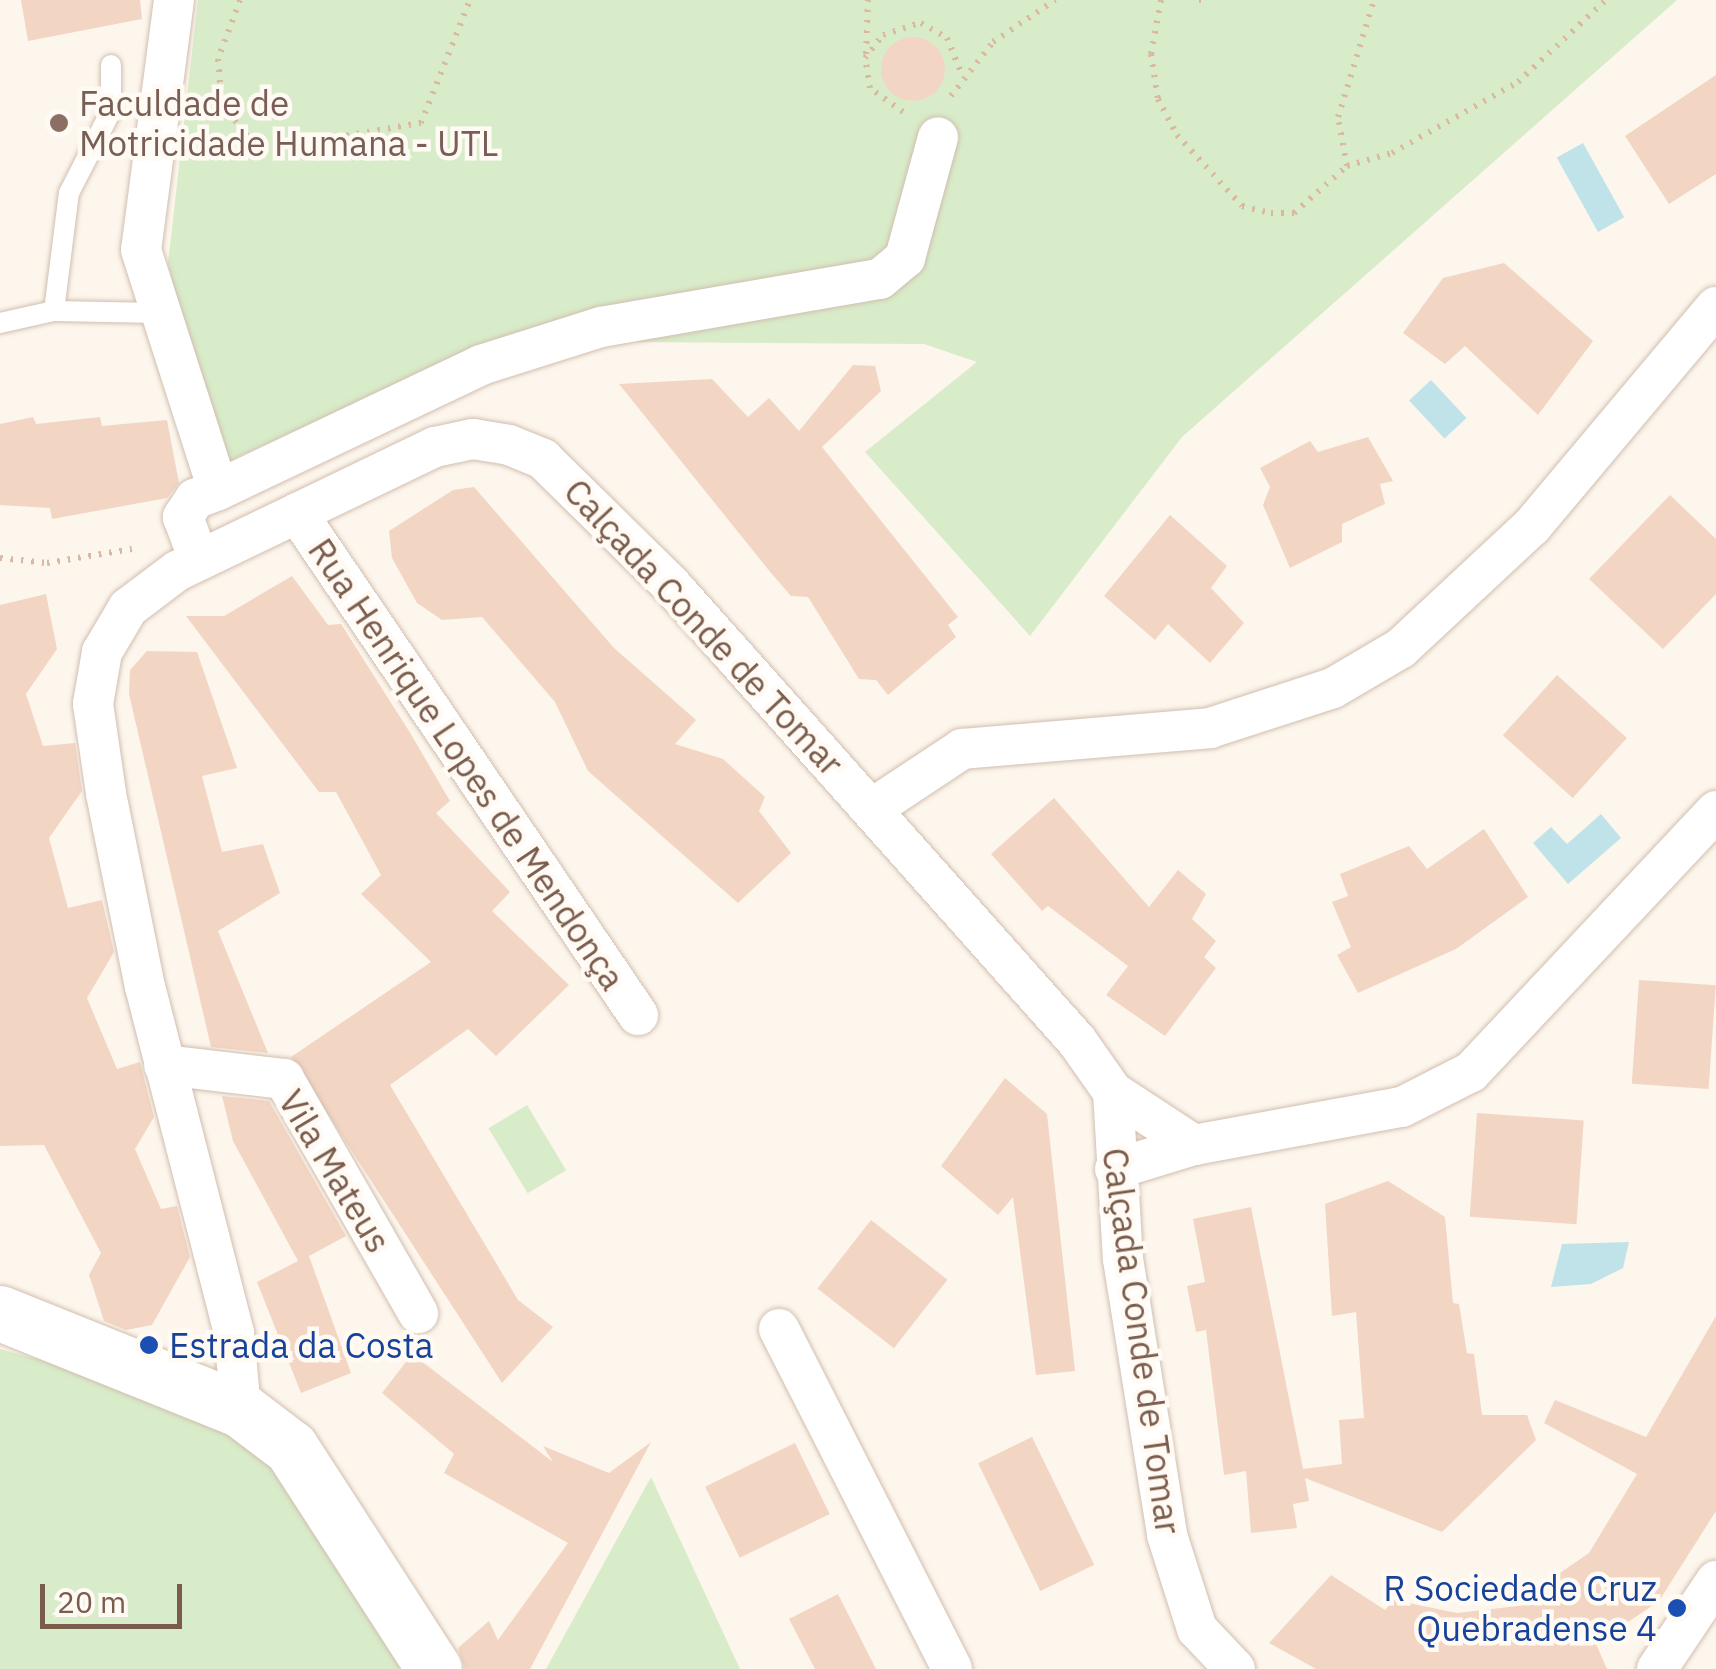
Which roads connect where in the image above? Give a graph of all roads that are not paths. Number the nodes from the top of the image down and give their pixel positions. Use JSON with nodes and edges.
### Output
{"nodes":[{"id":1,"x":174,"y":0,"type":"edge"},
{"id":2,"x":112,"y":65,"type":"dead end"},
{"id":3,"x":941,"y":123,"type":"road end"},
{"id":4,"x":1716,"y":307,"type":"edge"},
{"id":5,"x":54,"y":310,"type":"junction"},
{"id":6,"x":159,"y":312,"type":"junction"},
{"id":7,"x":0,"y":323,"type":"edge"},
{"id":8,"x":218,"y":490,"type":"junction"},
{"id":9,"x":297,"y":513,"type":"junction"},
{"id":10,"x":195,"y":549,"type":"junction"},
{"id":11,"x":874,"y":808,"type":"junction"},
{"id":12,"x":1716,"y":810,"type":"edge"},
{"id":13,"x":638,"y":1014,"type":"dead end"},
{"id":14,"x":164,"y":1066,"type":"junction"},
{"id":15,"x":1112,"y":1092,"type":"junction"},
{"id":16,"x":1194,"y":1145,"type":"junction"},
{"id":17,"x":1115,"y":1169,"type":"junction"},
{"id":18,"x":0,"y":1313,"type":"edge"},
{"id":19,"x":418,"y":1313,"type":"dead end"},
{"id":20,"x":779,"y":1329,"type":"dead end"},
{"id":21,"x":242,"y":1410,"type":"junction"},
{"id":22,"x":1716,"y":1581,"type":"edge"},
{"id":23,"x":434,"y":1669,"type":"edge"},
{"id":24,"x":952,"y":1669,"type":"edge"},
{"id":25,"x":1234,"y":1669,"type":"edge"},
{"id":26,"x":1658,"y":1669,"type":"edge"}],
"edges":[{"from":1,"to":6,"type":"street"},
{"from":2,"to":5,"type":"lane"},
{"from":3,"to":8,"type":"street"},
{"from":4,"to":11,"type":"street"},
{"from":5,"to":6,"type":"lane"},
{"from":5,"to":7,"type":"lane"},
{"from":6,"to":8,"type":"street"},
{"from":8,"to":10,"type":"street"},
{"from":9,"to":10,"type":"street","name":"Calçada Conde de Tomar"},
{"from":9,"to":11,"type":"street","name":"Calçada Conde de Tomar"},
{"from":9,"to":13,"type":"street","name":"Rua Henrique Lopes de Mendonça"},
{"from":10,"to":14,"type":"street","name":"Calçada Conde de Tomar"},
{"from":11,"to":15,"type":"street","name":"Calçada Conde de Tomar"},
{"from":12,"to":16,"type":"street"},
{"from":14,"to":19,"type":"street","name":"Vila Mateus"},
{"from":14,"to":21,"type":"street","name":"Calçada Conde de Tomar"},
{"from":15,"to":16,"type":"street"},
{"from":15,"to":17,"type":"street","name":"Calçada Conde de Tomar"},
{"from":16,"to":17,"type":"street"},
{"from":17,"to":25,"type":"street","name":"Calçada Conde de Tomar"},
{"from":18,"to":21,"type":"street"},
{"from":20,"to":24,"type":"street"},
{"from":21,"to":23,"type":"street"},
{"from":22,"to":26,"type":"street"}]}
